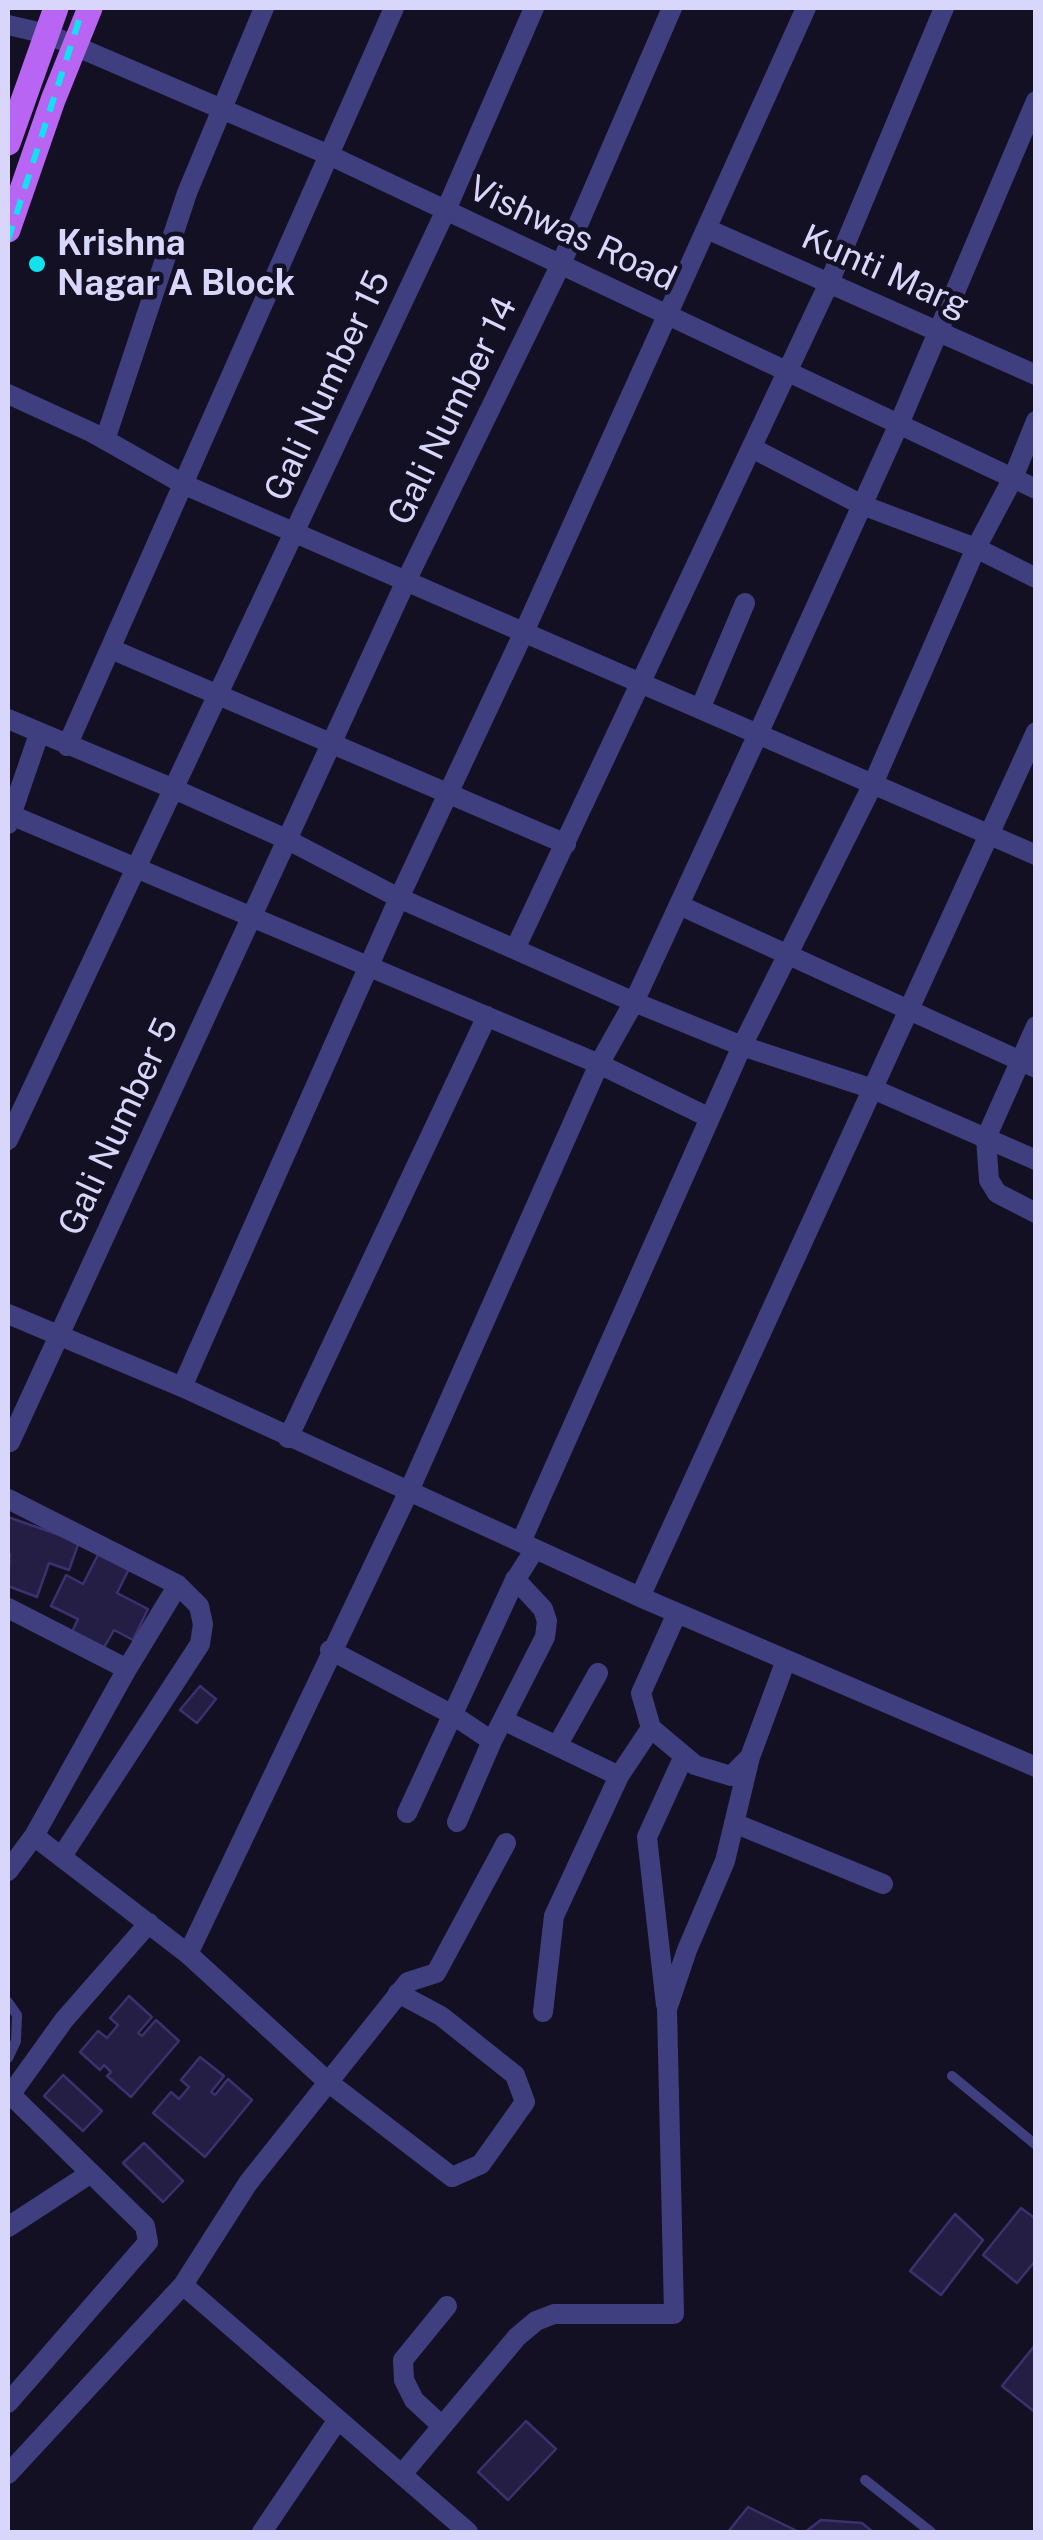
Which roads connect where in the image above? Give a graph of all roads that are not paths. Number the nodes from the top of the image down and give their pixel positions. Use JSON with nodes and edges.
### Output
{"nodes":[{"id":1,"x":56,"y":8,"type":"edge"},
{"id":2,"x":90,"y":8,"type":"edge"},
{"id":3,"x":264,"y":8,"type":"edge"},
{"id":4,"x":394,"y":8,"type":"edge"},
{"id":5,"x":534,"y":8,"type":"edge"},
{"id":6,"x":672,"y":8,"type":"edge"},
{"id":7,"x":806,"y":8,"type":"edge"},
{"id":8,"x":944,"y":8,"type":"edge"},
{"id":9,"x":8,"y":24,"type":"edge"},
{"id":10,"x":46,"y":34,"type":"junction"},
{"id":11,"x":76,"y":47,"type":"junction"},
{"id":12,"x":1036,"y":101,"type":"edge"},
{"id":13,"x":221,"y":107,"type":"junction"},
{"id":14,"x":8,"y":143,"type":"edge"},
{"id":15,"x":329,"y":155,"type":"junction"},
{"id":16,"x":446,"y":210,"type":"junction"},
{"id":17,"x":707,"y":228,"type":"junction"},
{"id":18,"x":8,"y":230,"type":"edge"},
{"id":19,"x":561,"y":264,"type":"junction"},
{"id":20,"x":829,"y":283,"type":"junction"},
{"id":21,"x":668,"y":315,"type":"junction"},
{"id":22,"x":938,"y":332,"type":"junction"},
{"id":23,"x":787,"y":372,"type":"junction"},
{"id":24,"x":1036,"y":375,"type":"edge"},
{"id":25,"x":8,"y":394,"type":"edge"},
{"id":26,"x":1036,"y":421,"type":"edge"},
{"id":27,"x":899,"y":424,"type":"junction"},
{"id":28,"x":99,"y":437,"type":"junction"},
{"id":29,"x":752,"y":448,"type":"junction"},
{"id":30,"x":1013,"y":478,"type":"junction"},
{"id":31,"x":185,"y":484,"type":"junction"},
{"id":32,"x":1036,"y":489,"type":"edge"},
{"id":33,"x":862,"y":505,"type":"junction"},
{"id":34,"x":295,"y":532,"type":"junction"},
{"id":35,"x":976,"y":548,"type":"junction"},
{"id":36,"x":1036,"y":578,"type":"edge"},
{"id":37,"x":406,"y":581,"type":"junction"},
{"id":38,"x":745,"y":603,"type":"dead end"},
{"id":39,"x":524,"y":632,"type":"junction"},
{"id":40,"x":111,"y":649,"type":"junction"},
{"id":41,"x":642,"y":684,"type":"junction"},
{"id":42,"x":217,"y":696,"type":"junction"},
{"id":43,"x":700,"y":709,"type":"junction"},
{"id":44,"x":11,"y":721,"type":"edge"},
{"id":45,"x":1036,"y":732,"type":"edge"},
{"id":46,"x":40,"y":734,"type":"junction"},
{"id":47,"x":758,"y":734,"type":"junction"},
{"id":48,"x":330,"y":744,"type":"junction"},
{"id":49,"x":67,"y":746,"type":"junction"},
{"id":50,"x":873,"y":784,"type":"junction"},
{"id":51,"x":174,"y":788,"type":"junction"},
{"id":52,"x":448,"y":793,"type":"junction"},
{"id":53,"x":9,"y":820,"type":"edge"},
{"id":54,"x":988,"y":834,"type":"junction"},
{"id":55,"x":286,"y":840,"type":"junction"},
{"id":56,"x":566,"y":844,"type":"junction"},
{"id":57,"x":1036,"y":855,"type":"edge"},
{"id":58,"x":134,"y":869,"type":"junction"},
{"id":59,"x":399,"y":898,"type":"junction"},
{"id":60,"x":679,"y":904,"type":"junction"},
{"id":61,"x":252,"y":915,"type":"junction"},
{"id":62,"x":515,"y":949,"type":"junction"},
{"id":63,"x":788,"y":954,"type":"junction"},
{"id":64,"x":369,"y":966,"type":"junction"},
{"id":65,"x":634,"y":1002,"type":"junction"},
{"id":66,"x":908,"y":1012,"type":"junction"},
{"id":67,"x":486,"y":1016,"type":"junction"},
{"id":68,"x":1036,"y":1026,"type":"edge"},
{"id":69,"x":742,"y":1046,"type":"junction"},
{"id":70,"x":599,"y":1064,"type":"junction"},
{"id":71,"x":1028,"y":1065,"type":"edge"},
{"id":72,"x":873,"y":1090,"type":"junction"},
{"id":73,"x":710,"y":1118,"type":"junction"},
{"id":74,"x":986,"y":1138,"type":"junction"},
{"id":75,"x":8,"y":1140,"type":"edge"},
{"id":76,"x":1036,"y":1160,"type":"edge"},
{"id":77,"x":1036,"y":1214,"type":"edge"},
{"id":78,"x":8,"y":1314,"type":"edge"},
{"id":79,"x":58,"y":1336,"type":"junction"},
{"id":80,"x":182,"y":1387,"type":"junction"},
{"id":81,"x":288,"y":1438,"type":"junction"},
{"id":82,"x":10,"y":1442,"type":"dead end"},
{"id":83,"x":409,"y":1491,"type":"junction"},
{"id":84,"x":8,"y":1498,"type":"edge"},
{"id":85,"x":528,"y":1546,"type":"junction"},
{"id":86,"x":516,"y":1579,"type":"junction"},
{"id":87,"x":178,"y":1585,"type":"junction"},
{"id":88,"x":640,"y":1596,"type":"junction"},
{"id":89,"x":8,"y":1608,"type":"edge"},
{"id":90,"x":677,"y":1613,"type":"junction"},
{"id":91,"x":330,"y":1650,"type":"junction"},
{"id":92,"x":786,"y":1660,"type":"junction"},
{"id":93,"x":126,"y":1669,"type":"junction"},
{"id":94,"x":598,"y":1673,"type":"dead end"},
{"id":95,"x":453,"y":1715,"type":"junction"},
{"id":96,"x":503,"y":1720,"type":"junction"},
{"id":97,"x":651,"y":1728,"type":"junction"},
{"id":98,"x":492,"y":1741,"type":"junction"},
{"id":99,"x":557,"y":1746,"type":"junction"},
{"id":100,"x":684,"y":1756,"type":"junction"},
{"id":101,"x":750,"y":1757,"type":"junction"},
{"id":102,"x":1036,"y":1767,"type":"edge"},
{"id":103,"x":619,"y":1776,"type":"junction"},
{"id":104,"x":407,"y":1813,"type":"dead end"},
{"id":105,"x":457,"y":1822,"type":"dead end"},
{"id":106,"x":734,"y":1824,"type":"junction"},
{"id":107,"x":34,"y":1836,"type":"junction"},
{"id":108,"x":506,"y":1843,"type":"dead end"},
{"id":109,"x":62,"y":1856,"type":"junction"},
{"id":110,"x":8,"y":1871,"type":"edge"},
{"id":111,"x":883,"y":1884,"type":"dead end"},
{"id":112,"x":149,"y":1923,"type":"junction"},
{"id":113,"x":188,"y":1954,"type":"junction"},
{"id":114,"x":398,"y":1993,"type":"junction"},
{"id":115,"x":8,"y":2002,"type":"edge"},
{"id":116,"x":544,"y":2012,"type":"dead end"},
{"id":117,"x":667,"y":2018,"type":"junction"},
{"id":118,"x":8,"y":2058,"type":"edge"},
{"id":119,"x":952,"y":2076,"type":"dead end"},
{"id":120,"x":328,"y":2082,"type":"junction"},
{"id":121,"x":9,"y":2096,"type":"edge"},
{"id":122,"x":1036,"y":2145,"type":"edge"},
{"id":123,"x":91,"y":2173,"type":"junction"},
{"id":124,"x":8,"y":2227,"type":"edge"},
{"id":125,"x":183,"y":2285,"type":"junction"},
{"id":126,"x":447,"y":2306,"type":"dead end"},
{"id":127,"x":8,"y":2404,"type":"edge"},
{"id":128,"x":337,"y":2421,"type":"junction"},
{"id":129,"x":442,"y":2426,"type":"junction"},
{"id":130,"x":403,"y":2473,"type":"junction"},
{"id":131,"x":8,"y":2474,"type":"edge"},
{"id":132,"x":865,"y":2480,"type":"dead end"},
{"id":133,"x":262,"y":2532,"type":"edge"},
{"id":134,"x":468,"y":2532,"type":"edge"},
{"id":135,"x":931,"y":2532,"type":"edge"}],
"edges":[{"from":1,"to":10,"type":"main road"},
{"from":2,"to":11,"type":"main road"},
{"from":3,"to":13,"type":"street"},
{"from":4,"to":15,"type":"street"},
{"from":5,"to":16,"type":"street","name":"Gali Number 15"},
{"from":6,"to":19,"type":"street","name":"Gali Number 14"},
{"from":7,"to":17,"type":"street"},
{"from":8,"to":20,"type":"street"},
{"from":9,"to":10,"type":"street","name":"Vishwas Road"},
{"from":10,"to":11,"type":"street","name":"Vishwas Road"},
{"from":10,"to":14,"type":"main road"},
{"from":11,"to":13,"type":"street","name":"Vishwas Road"},
{"from":11,"to":18,"type":"main road"},
{"from":12,"to":22,"type":"street"},
{"from":13,"to":15,"type":"street","name":"Vishwas Road"},
{"from":13,"to":28,"type":"street"},
{"from":15,"to":16,"type":"street","name":"Vishwas Road"},
{"from":15,"to":31,"type":"street"},
{"from":16,"to":19,"type":"street","name":"Vishwas Road"},
{"from":16,"to":34,"type":"street","name":"Gali Number 15"},
{"from":17,"to":20,"type":"street","name":"Kunti Marg"},
{"from":17,"to":21,"type":"street"},
{"from":19,"to":21,"type":"street","name":"Vishwas Road"},
{"from":19,"to":37,"type":"street","name":"Gali Number 14"},
{"from":20,"to":22,"type":"street","name":"Kunti Marg"},
{"from":20,"to":23,"type":"street"},
{"from":21,"to":23,"type":"street","name":"Vishwas Road"},
{"from":21,"to":39,"type":"street"},
{"from":22,"to":24,"type":"street","name":"Kunti Marg"},
{"from":22,"to":27,"type":"street"},
{"from":23,"to":27,"type":"street","name":"Vishwas Road"},
{"from":23,"to":29,"type":"street"},
{"from":25,"to":28,"type":"street"},
{"from":26,"to":30,"type":"street"},
{"from":27,"to":30,"type":"street","name":"Vishwas Road"},
{"from":27,"to":33,"type":"street"},
{"from":28,"to":31,"type":"street"},
{"from":29,"to":33,"type":"street"},
{"from":29,"to":41,"type":"street"},
{"from":30,"to":32,"type":"street","name":"Vishwas Road"},
{"from":30,"to":35,"type":"street"},
{"from":31,"to":34,"type":"street"},
{"from":31,"to":40,"type":"street"},
{"from":33,"to":35,"type":"street"},
{"from":33,"to":47,"type":"street"},
{"from":34,"to":37,"type":"street"},
{"from":34,"to":42,"type":"street","name":"Gali Number 15"},
{"from":35,"to":36,"type":"street"},
{"from":35,"to":50,"type":"street"},
{"from":37,"to":39,"type":"street"},
{"from":37,"to":48,"type":"street","name":"Gali Number 14"},
{"from":38,"to":43,"type":"street"},
{"from":39,"to":41,"type":"street"},
{"from":39,"to":52,"type":"street"},
{"from":40,"to":42,"type":"street"},
{"from":40,"to":49,"type":"street"},
{"from":41,"to":43,"type":"street"},
{"from":41,"to":56,"type":"street"},
{"from":42,"to":48,"type":"street"},
{"from":42,"to":51,"type":"street","name":"Gali Number 15"},
{"from":43,"to":47,"type":"street"},
{"from":44,"to":46,"type":"street"},
{"from":45,"to":54,"type":"street"},
{"from":46,"to":49,"type":"street"},
{"from":46,"to":53,"type":"street"},
{"from":47,"to":50,"type":"street"},
{"from":47,"to":60,"type":"street"},
{"from":48,"to":52,"type":"street"},
{"from":48,"to":55,"type":"street","name":"Gali Number 14"},
{"from":49,"to":51,"type":"street"},
{"from":50,"to":54,"type":"street"},
{"from":50,"to":63,"type":"street"},
{"from":51,"to":55,"type":"street"},
{"from":51,"to":58,"type":"street","name":"Gali Number 15"},
{"from":52,"to":56,"type":"street"},
{"from":52,"to":59,"type":"street"},
{"from":53,"to":58,"type":"street"},
{"from":54,"to":57,"type":"street"},
{"from":54,"to":66,"type":"street"},
{"from":55,"to":59,"type":"street"},
{"from":55,"to":61,"type":"street","name":"Gali Number 5"},
{"from":56,"to":62,"type":"street"},
{"from":58,"to":61,"type":"street"},
{"from":58,"to":75,"type":"street","name":"Gali Number 15"},
{"from":59,"to":62,"type":"street"},
{"from":59,"to":64,"type":"street"},
{"from":60,"to":63,"type":"street"},
{"from":60,"to":65,"type":"street"},
{"from":61,"to":64,"type":"street"},
{"from":61,"to":79,"type":"street","name":"Gali Number 5"},
{"from":62,"to":65,"type":"street"},
{"from":63,"to":66,"type":"street"},
{"from":63,"to":69,"type":"street"},
{"from":64,"to":67,"type":"street"},
{"from":64,"to":80,"type":"street"},
{"from":65,"to":69,"type":"street"},
{"from":65,"to":70,"type":"street"},
{"from":66,"to":71,"type":"street"},
{"from":66,"to":72,"type":"street"},
{"from":67,"to":70,"type":"street"},
{"from":67,"to":81,"type":"street"},
{"from":68,"to":71,"type":"street"},
{"from":69,"to":72,"type":"street"},
{"from":69,"to":73,"type":"street"},
{"from":70,"to":73,"type":"street"},
{"from":70,"to":83,"type":"street"},
{"from":71,"to":74,"type":"street"},
{"from":72,"to":74,"type":"street"},
{"from":72,"to":88,"type":"street"},
{"from":73,"to":85,"type":"street"},
{"from":74,"to":76,"type":"street"},
{"from":74,"to":77,"type":"street"},
{"from":78,"to":79,"type":"street"},
{"from":79,"to":80,"type":"street"},
{"from":79,"to":82,"type":"street","name":"Gali Number 5"},
{"from":80,"to":81,"type":"street"},
{"from":81,"to":83,"type":"street"},
{"from":83,"to":85,"type":"street"},
{"from":83,"to":91,"type":"street"},
{"from":84,"to":87,"type":"street"},
{"from":85,"to":86,"type":"street"},
{"from":85,"to":88,"type":"street"},
{"from":86,"to":95,"type":"street"},
{"from":86,"to":96,"type":"street"},
{"from":87,"to":93,"type":"street"},
{"from":87,"to":109,"type":"street"},
{"from":88,"to":90,"type":"street"},
{"from":89,"to":93,"type":"street"},
{"from":90,"to":92,"type":"street"},
{"from":90,"to":97,"type":"street"},
{"from":91,"to":95,"type":"street"},
{"from":91,"to":113,"type":"street"},
{"from":92,"to":101,"type":"street"},
{"from":92,"to":102,"type":"street"},
{"from":93,"to":107,"type":"street"},
{"from":94,"to":99,"type":"street"},
{"from":95,"to":98,"type":"street"},
{"from":95,"to":104,"type":"street"},
{"from":96,"to":98,"type":"street"},
{"from":96,"to":99,"type":"street"},
{"from":97,"to":100,"type":"street"},
{"from":97,"to":103,"type":"street"},
{"from":98,"to":105,"type":"street"},
{"from":99,"to":103,"type":"street"},
{"from":100,"to":101,"type":"street"},
{"from":100,"to":117,"type":"street"},
{"from":101,"to":106,"type":"street"},
{"from":103,"to":116,"type":"street"},
{"from":106,"to":111,"type":"street"},
{"from":106,"to":117,"type":"street"},
{"from":107,"to":109,"type":"street"},
{"from":107,"to":110,"type":"street"},
{"from":108,"to":114,"type":"street"},
{"from":109,"to":112,"type":"street"},
{"from":112,"to":113,"type":"street"},
{"from":112,"to":121,"type":"street"},
{"from":113,"to":120,"type":"street"},
{"from":114,"to":120,"type":"street"},
{"from":114,"to":120,"type":"street"},
{"from":115,"to":118,"type":"lane"},
{"from":117,"to":129,"type":"street"},
{"from":119,"to":122,"type":"lane"},
{"from":120,"to":125,"type":"street"},
{"from":121,"to":123,"type":"street"},
{"from":123,"to":124,"type":"street"},
{"from":123,"to":127,"type":"street"},
{"from":125,"to":128,"type":"street"},
{"from":125,"to":131,"type":"street"},
{"from":126,"to":129,"type":"street"},
{"from":128,"to":130,"type":"street"},
{"from":128,"to":133,"type":"street"},
{"from":129,"to":130,"type":"street"},
{"from":130,"to":134,"type":"street"},
{"from":132,"to":135,"type":"lane"}]}
